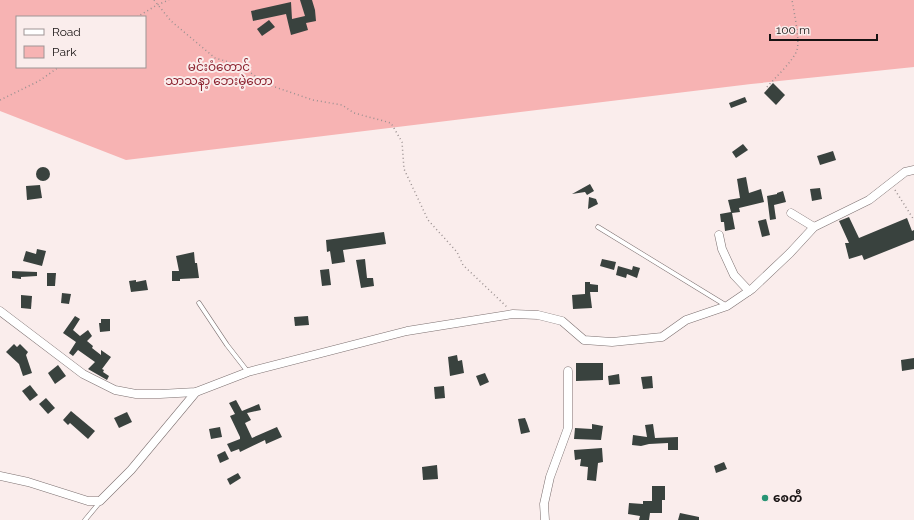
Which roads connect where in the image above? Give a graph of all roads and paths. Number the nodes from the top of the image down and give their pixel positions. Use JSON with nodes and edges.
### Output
{"nodes":[{"id":1,"x":154,"y":0,"type":"edge"},
{"id":2,"x":169,"y":0,"type":"edge"},
{"id":3,"x":792,"y":0,"type":"edge"},
{"id":4,"x":157,"y":5,"type":"junction"},
{"id":5,"x":139,"y":16,"type":"edge"},
{"id":6,"x":58,"y":68,"type":"edge"},
{"id":7,"x":767,"y":87,"type":"dead end"},
{"id":8,"x":0,"y":100,"type":"edge"},
{"id":9,"x":914,"y":170,"type":"edge"},
{"id":10,"x":891,"y":183,"type":"junction"},
{"id":11,"x":790,"y":213,"type":"dead end"},
{"id":12,"x":914,"y":220,"type":"edge"},
{"id":13,"x":598,"y":227,"type":"dead end"},
{"id":14,"x":814,"y":227,"type":"junction"},
{"id":15,"x":719,"y":235,"type":"dead end"},
{"id":16,"x":749,"y":291,"type":"junction"},
{"id":17,"x":199,"y":303,"type":"dead end"},
{"id":18,"x":727,"y":306,"type":"junction"},
{"id":19,"x":0,"y":311,"type":"edge"},
{"id":20,"x":513,"y":314,"type":"junction"},
{"id":21,"x":568,"y":371,"type":"dead end"},
{"id":22,"x":248,"y":372,"type":"junction"},
{"id":23,"x":196,"y":392,"type":"junction"},
{"id":24,"x":0,"y":476,"type":"edge"},
{"id":25,"x":100,"y":502,"type":"junction"},
{"id":26,"x":85,"y":520,"type":"edge"},
{"id":27,"x":545,"y":520,"type":"edge"}],
"edges":[{"from":1,"to":4,"type":"path"},
{"from":2,"to":4,"type":"path"},
{"from":3,"to":7,"type":"path"},
{"from":4,"to":5,"type":"path"},
{"from":4,"to":20,"type":"path"},
{"from":6,"to":8,"type":"path"},
{"from":9,"to":10,"type":"street"},
{"from":10,"to":12,"type":"path"},
{"from":10,"to":14,"type":"street"},
{"from":11,"to":14,"type":"street"},
{"from":13,"to":18,"type":"lane"},
{"from":14,"to":16,"type":"street"},
{"from":15,"to":16,"type":"street"},
{"from":16,"to":18,"type":"street"},
{"from":17,"to":22,"type":"lane"},
{"from":18,"to":20,"type":"street"},
{"from":19,"to":23,"type":"street"},
{"from":20,"to":22,"type":"street"},
{"from":21,"to":27,"type":"street"},
{"from":22,"to":23,"type":"street"},
{"from":23,"to":25,"type":"street"},
{"from":24,"to":25,"type":"street"},
{"from":25,"to":26,"type":"lane"}]}
